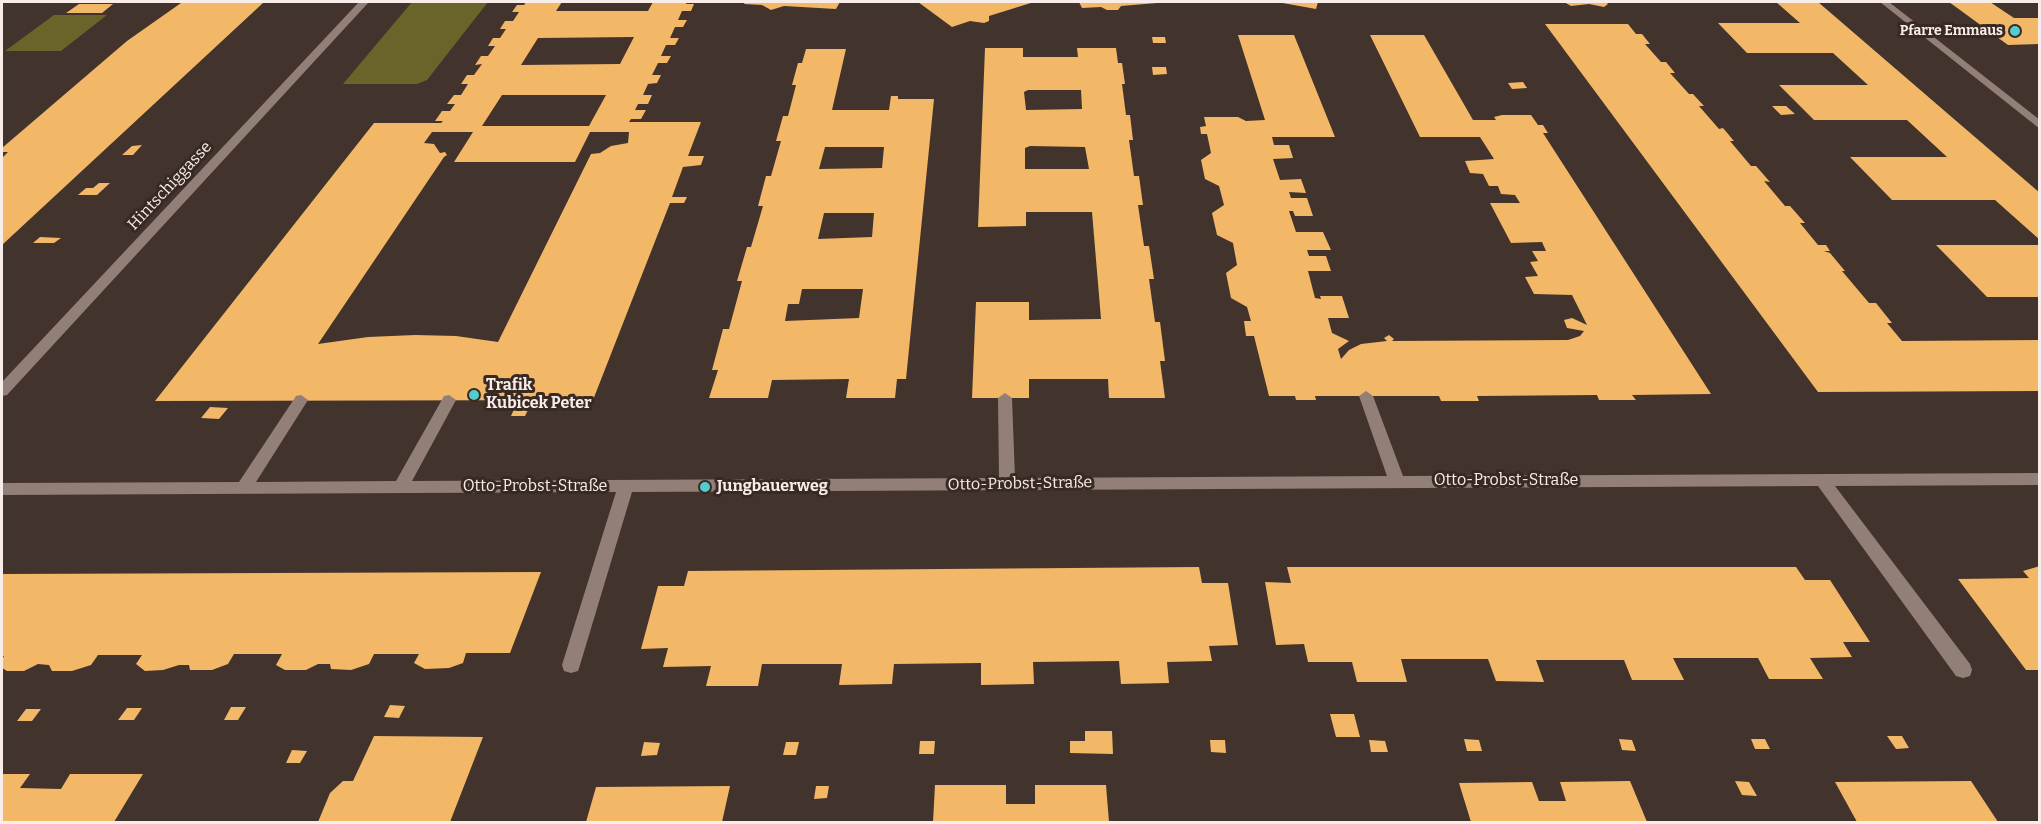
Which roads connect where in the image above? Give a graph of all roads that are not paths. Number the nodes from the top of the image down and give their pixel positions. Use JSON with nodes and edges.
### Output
{"nodes":[{"id":1,"x":1884,"y":2,"type":"edge"},
{"id":2,"x":363,"y":3,"type":"edge"},
{"id":3,"x":2040,"y":126,"type":"edge"},
{"id":4,"x":2,"y":391,"type":"edge"},
{"id":5,"x":1366,"y":396,"type":"dead end"},
{"id":6,"x":1005,"y":398,"type":"dead end"},
{"id":7,"x":301,"y":400,"type":"dead end"},
{"id":8,"x":449,"y":400,"type":"dead end"},
{"id":9,"x":2040,"y":479,"type":"edge"},
{"id":10,"x":1822,"y":480,"type":"junction"},
{"id":11,"x":1397,"y":482,"type":"junction"},
{"id":12,"x":1007,"y":484,"type":"junction"},
{"id":13,"x":400,"y":487,"type":"junction"},
{"id":14,"x":243,"y":488,"type":"junction"},
{"id":15,"x":625,"y":488,"type":"junction"},
{"id":16,"x":2,"y":489,"type":"edge"},
{"id":17,"x":571,"y":665,"type":"dead end"},
{"id":18,"x":1963,"y":670,"type":"dead end"}],
"edges":[{"from":1,"to":3,"type":"street"},
{"from":2,"to":4,"type":"street","name":"Hintschiggasse"},
{"from":5,"to":11,"type":"street"},
{"from":6,"to":12,"type":"street"},
{"from":7,"to":14,"type":"street"},
{"from":8,"to":13,"type":"street"},
{"from":9,"to":10,"type":"street","name":"Otto-Probst-Straße"},
{"from":10,"to":11,"type":"street","name":"Otto-Probst-Straße"},
{"from":10,"to":18,"type":"street"},
{"from":11,"to":12,"type":"street","name":"Otto-Probst-Straße"},
{"from":12,"to":15,"type":"street","name":"Otto-Probst-Straße"},
{"from":13,"to":14,"type":"street","name":"Otto-Probst-Straße"},
{"from":13,"to":15,"type":"street","name":"Otto-Probst-Straße"},
{"from":14,"to":16,"type":"street","name":"Otto-Probst-Straße"},
{"from":15,"to":17,"type":"street"}]}
